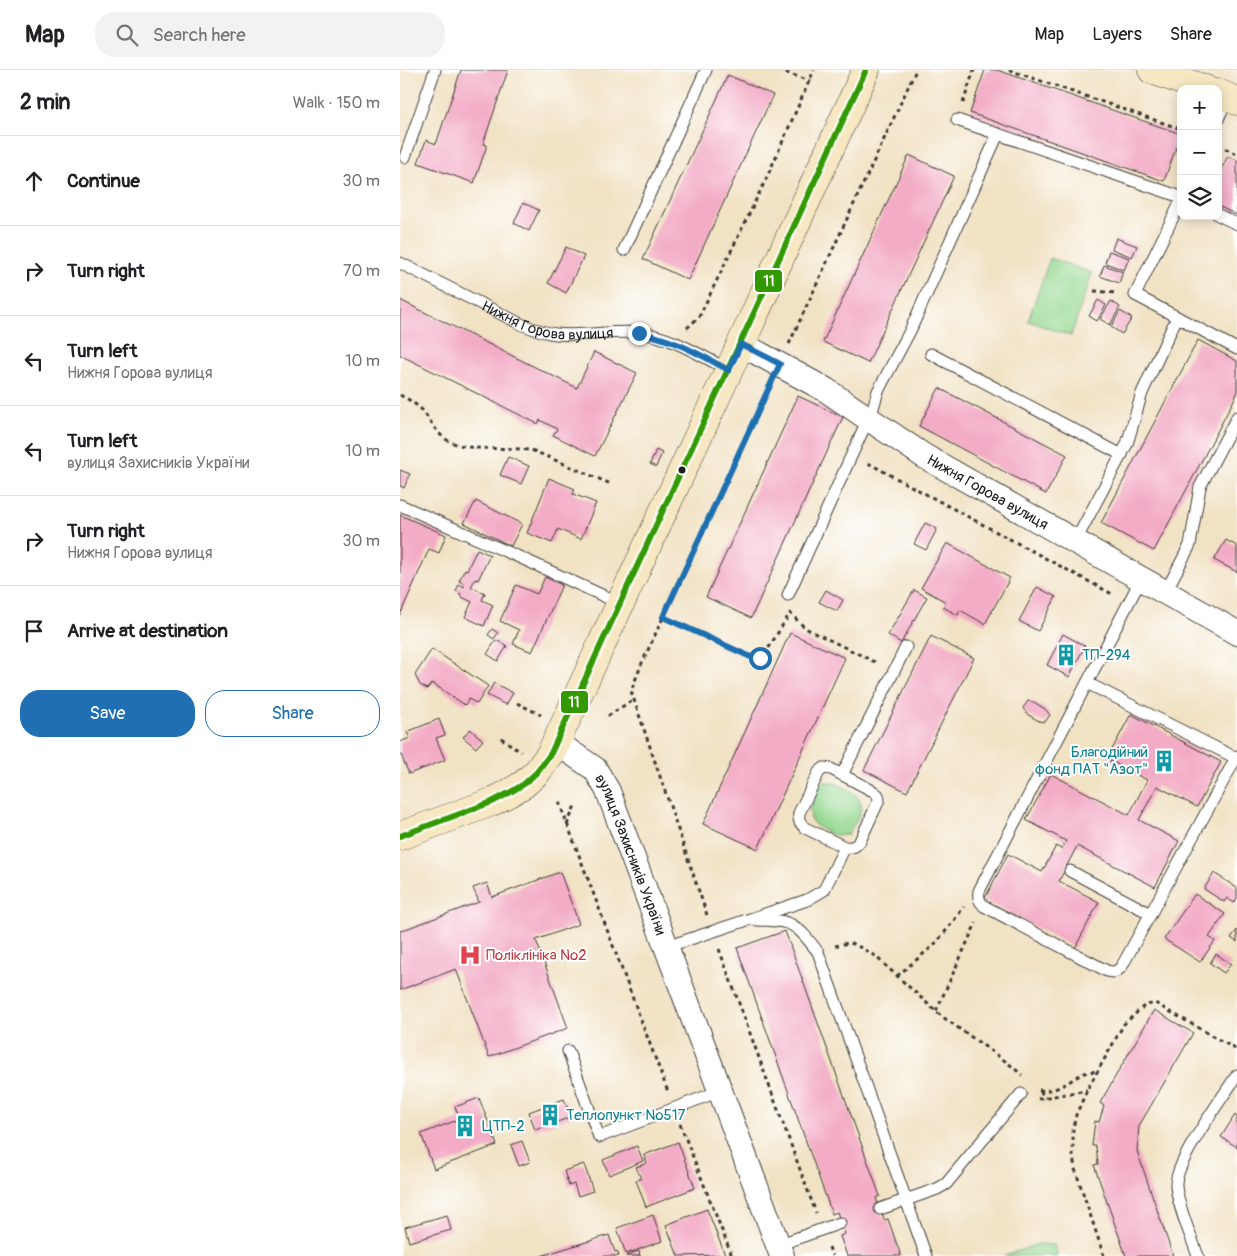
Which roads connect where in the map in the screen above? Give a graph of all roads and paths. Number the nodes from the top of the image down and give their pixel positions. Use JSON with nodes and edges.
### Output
{"nodes":[{"id":1,"x":436,"y":70,"type":"edge"},
{"id":2,"x":706,"y":70,"type":"edge"},
{"id":3,"x":778,"y":70,"type":"edge"},
{"id":4,"x":814,"y":70,"type":"edge"},
{"id":5,"x":866,"y":70,"type":"edge"},
{"id":6,"x":916,"y":70,"type":"edge"},
{"id":7,"x":974,"y":70,"type":"edge"},
{"id":8,"x":1009,"y":70,"type":"edge"},
{"id":9,"x":1152,"y":70,"type":"edge"},
{"id":10,"x":810,"y":80,"type":"junction"},
{"id":11,"x":1186,"y":85,"type":"edge"},
{"id":12,"x":957,"y":120,"type":"joint"},
{"id":13,"x":1177,"y":128,"type":"edge"},
{"id":14,"x":998,"y":134,"type":"junction"},
{"id":15,"x":1222,"y":147,"type":"edge"},
{"id":16,"x":1237,"y":154,"type":"edge"},
{"id":17,"x":405,"y":157,"type":"dead end"},
{"id":18,"x":1177,"y":196,"type":"edge"},
{"id":19,"x":1177,"y":209,"type":"edge"},
{"id":20,"x":1222,"y":217,"type":"edge"},
{"id":21,"x":1237,"y":224,"type":"edge"},
{"id":22,"x":624,"y":250,"type":"dead end"},
{"id":23,"x":400,"y":263,"type":"edge"},
{"id":24,"x":1177,"y":317,"type":"junction"},
{"id":25,"x":678,"y":344,"type":"junction"},
{"id":26,"x":741,"y":344,"type":"junction"},
{"id":27,"x":1237,"y":349,"type":"edge"},
{"id":28,"x":931,"y":354,"type":"dead end"},
{"id":29,"x":780,"y":364,"type":"junction"},
{"id":30,"x":729,"y":370,"type":"junction"},
{"id":31,"x":400,"y":395,"type":"edge"},
{"id":32,"x":1237,"y":417,"type":"edge"},
{"id":33,"x":869,"y":418,"type":"junction"},
{"id":34,"x":852,"y":454,"type":"junction"},
{"id":35,"x":1122,"y":455,"type":"junction"},
{"id":36,"x":611,"y":484,"type":"dead end"},
{"id":37,"x":400,"y":505,"type":"edge"},
{"id":38,"x":1074,"y":542,"type":"junction"},
{"id":39,"x":1141,"y":579,"type":"junction"},
{"id":40,"x":1165,"y":593,"type":"junction"},
{"id":41,"x":788,"y":595,"type":"dead end"},
{"id":42,"x":1129,"y":602,"type":"junction"},
{"id":43,"x":620,"y":604,"type":"junction"},
{"id":44,"x":663,"y":617,"type":"junction"},
{"id":45,"x":1237,"y":634,"type":"edge"},
{"id":46,"x":906,"y":647,"type":"dead end"},
{"id":47,"x":894,"y":672,"type":"junction"},
{"id":48,"x":1087,"y":682,"type":"junction"},
{"id":49,"x":634,"y":699,"type":"junction"},
{"id":50,"x":517,"y":703,"type":"dead end"},
{"id":51,"x":608,"y":716,"type":"dead end"},
{"id":52,"x":546,"y":718,"type":"dead end"},
{"id":53,"x":502,"y":738,"type":"dead end"},
{"id":54,"x":557,"y":743,"type":"junction"},
{"id":55,"x":525,"y":756,"type":"dead end"},
{"id":56,"x":1236,"y":757,"type":"edge"},
{"id":57,"x":842,"y":775,"type":"junction"},
{"id":58,"x":559,"y":802,"type":"dead end"},
{"id":59,"x":576,"y":803,"type":"dead end"},
{"id":60,"x":566,"y":825,"type":"junction"},
{"id":61,"x":400,"y":836,"type":"edge"},
{"id":62,"x":845,"y":847,"type":"junction"},
{"id":63,"x":1070,"y":871,"type":"dead end"},
{"id":64,"x":982,"y":904,"type":"junction"},
{"id":65,"x":1150,"y":914,"type":"junction"},
{"id":66,"x":748,"y":920,"type":"junction"},
{"id":67,"x":712,"y":932,"type":"junction"},
{"id":68,"x":666,"y":947,"type":"junction"},
{"id":69,"x":818,"y":952,"type":"junction"},
{"id":70,"x":897,"y":976,"type":"junction"},
{"id":71,"x":936,"y":1011,"type":"junction"},
{"id":72,"x":1237,"y":1050,"type":"edge"},
{"id":73,"x":568,"y":1051,"type":"dead end"},
{"id":74,"x":1097,"y":1072,"type":"junction"},
{"id":75,"x":1237,"y":1075,"type":"edge"},
{"id":76,"x":1025,"y":1078,"type":"dead end"},
{"id":77,"x":1032,"y":1084,"type":"dead end"},
{"id":78,"x":1039,"y":1090,"type":"junction"},
{"id":79,"x":1087,"y":1090,"type":"junction"},
{"id":80,"x":720,"y":1091,"type":"junction"},
{"id":81,"x":1022,"y":1094,"type":"dead end"},
{"id":82,"x":1046,"y":1098,"type":"junction"},
{"id":83,"x":1013,"y":1104,"type":"junction"},
{"id":84,"x":674,"y":1108,"type":"junction"},
{"id":85,"x":907,"y":1200,"type":"junction"},
{"id":86,"x":880,"y":1209,"type":"dead end"},
{"id":87,"x":840,"y":1223,"type":"dead end"},
{"id":88,"x":822,"y":1230,"type":"junction"},
{"id":89,"x":780,"y":1251,"type":"edge"},
{"id":90,"x":732,"y":1256,"type":"edge"},
{"id":91,"x":832,"y":1256,"type":"edge"},
{"id":92,"x":926,"y":1256,"type":"edge"},
{"id":93,"x":1104,"y":1256,"type":"edge"},
{"id":94,"x":1198,"y":1256,"type":"edge"}],
"edges":[{"from":1,"to":17,"type":"lane"},
{"from":2,"to":22,"type":"lane"},
{"from":3,"to":10,"type":"path"},
{"from":4,"to":10,"type":"path"},
{"from":5,"to":26,"type":"main road"},
{"from":6,"to":29,"type":"path"},
{"from":7,"to":12,"type":"path"},
{"from":8,"to":13,"type":"path"},
{"from":9,"to":11,"type":"main road"},
{"from":10,"to":25,"type":"path"},
{"from":12,"to":14,"type":"lane"},
{"from":14,"to":18,"type":"lane"},
{"from":14,"to":33,"type":"lane"},
{"from":15,"to":16,"type":"path"},
{"from":19,"to":24,"type":"lane"},
{"from":20,"to":21,"type":"lane"},
{"from":23,"to":25,"type":"lane","name":"Нижня Горова вулиця"},
{"from":24,"to":27,"type":"lane"},
{"from":24,"to":35,"type":"lane"},
{"from":25,"to":30,"type":"lane","name":"Нижня Горова вулиця"},
{"from":26,"to":29,"type":"street","name":"Нижня Горова вулиця"},
{"from":26,"to":30,"type":"main road"},
{"from":28,"to":35,"type":"lane"},
{"from":29,"to":33,"type":"street","name":"Нижня Горова вулиця"},
{"from":29,"to":44,"type":"path"},
{"from":30,"to":43,"type":"main road"},
{"from":31,"to":36,"type":"path"},
{"from":32,"to":40,"type":"lane"},
{"from":33,"to":34,"type":"lane"},
{"from":33,"to":38,"type":"street","name":"Нижня Горова вулиця"},
{"from":34,"to":41,"type":"lane"},
{"from":34,"to":42,"type":"path"},
{"from":35,"to":38,"type":"lane"},
{"from":37,"to":43,"type":"lane"},
{"from":38,"to":39,"type":"street","name":"Нижня Горова вулиця"},
{"from":39,"to":40,"type":"street","name":"Нижня Горова вулиця"},
{"from":39,"to":42,"type":"lane"},
{"from":40,"to":45,"type":"street","name":"Нижня Горова вулиця"},
{"from":42,"to":48,"type":"lane"},
{"from":43,"to":54,"type":"main road"},
{"from":44,"to":47,"type":"path"},
{"from":44,"to":49,"type":"path"},
{"from":46,"to":47,"type":"lane"},
{"from":47,"to":57,"type":"lane"},
{"from":48,"to":56,"type":"lane"},
{"from":48,"to":64,"type":"lane"},
{"from":49,"to":51,"type":"path"},
{"from":49,"to":67,"type":"path"},
{"from":50,"to":52,"type":"path"},
{"from":53,"to":55,"type":"path"},
{"from":54,"to":61,"type":"main road"},
{"from":54,"to":68,"type":"street","name":"вулиця Захисників України"},
{"from":56,"to":65,"type":"lane"},
{"from":57,"to":62,"type":"lane"},
{"from":57,"to":62,"type":"lane"},
{"from":58,"to":60,"type":"path"},
{"from":59,"to":60,"type":"path"},
{"from":60,"to":84,"type":"path"},
{"from":62,"to":66,"type":"lane"},
{"from":63,"to":65,"type":"lane"},
{"from":64,"to":65,"type":"lane"},
{"from":64,"to":70,"type":"path"},
{"from":64,"to":71,"type":"path"},
{"from":66,"to":67,"type":"lane"},
{"from":66,"to":69,"type":"lane"},
{"from":67,"to":68,"type":"lane"},
{"from":67,"to":88,"type":"path"},
{"from":68,"to":80,"type":"street","name":"вулиця Захисників України"},
{"from":69,"to":70,"type":"path"},
{"from":69,"to":85,"type":"lane"},
{"from":70,"to":71,"type":"path"},
{"from":71,"to":76,"type":"path"},
{"from":72,"to":74,"type":"path"},
{"from":73,"to":84,"type":"lane"},
{"from":74,"to":78,"type":"path"},
{"from":74,"to":79,"type":"path"},
{"from":75,"to":94,"type":"lane"},
{"from":77,"to":78,"type":"path"},
{"from":78,"to":82,"type":"path"},
{"from":79,"to":82,"type":"path"},
{"from":79,"to":93,"type":"path"},
{"from":80,"to":84,"type":"lane"},
{"from":80,"to":89,"type":"street","name":"вулиця Захисників України"},
{"from":81,"to":83,"type":"lane"},
{"from":82,"to":83,"type":"path"},
{"from":83,"to":85,"type":"lane"},
{"from":84,"to":90,"type":"path"},
{"from":85,"to":86,"type":"lane"},
{"from":85,"to":92,"type":"lane"},
{"from":87,"to":88,"type":"lane"},
{"from":88,"to":89,"type":"lane"},
{"from":88,"to":91,"type":"path"}]}
